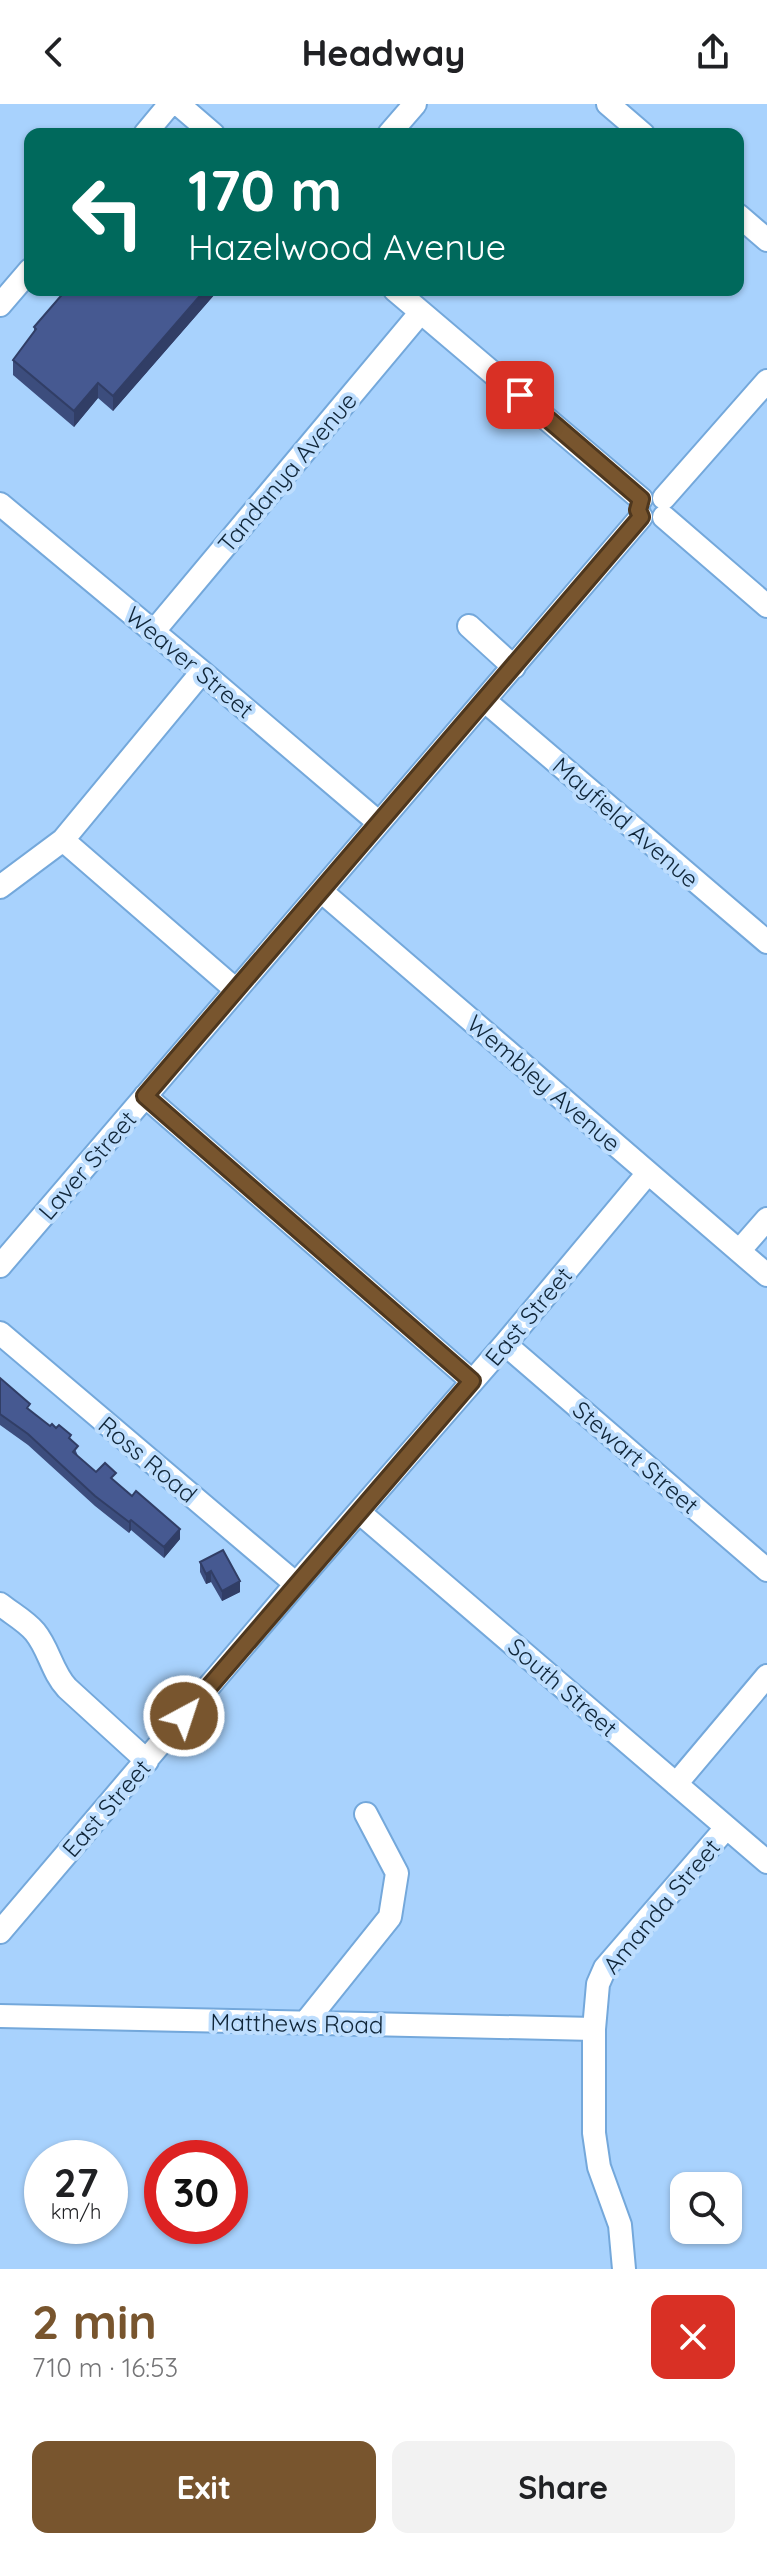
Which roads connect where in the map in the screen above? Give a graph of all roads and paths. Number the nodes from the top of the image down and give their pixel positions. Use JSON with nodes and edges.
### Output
{"nodes":[{"id":1,"x":170,"y":104,"type":"edge"},
{"id":2,"x":178,"y":104,"type":"edge"},
{"id":3,"x":415,"y":104,"type":"edge"},
{"id":4,"x":608,"y":104,"type":"edge"},
{"id":5,"x":150,"y":128,"type":"edge"},
{"id":6,"x":206,"y":128,"type":"edge"},
{"id":7,"x":394,"y":128,"type":"edge"},
{"id":8,"x":636,"y":128,"type":"edge"},
{"id":9,"x":744,"y":220,"type":"edge"},
{"id":10,"x":767,"y":240,"type":"edge"},
{"id":11,"x":24,"y":277,"type":"edge"},
{"id":12,"x":402,"y":296,"type":"edge"},
{"id":13,"x":0,"y":305,"type":"edge"},
{"id":14,"x":421,"y":312,"type":"junction"},
{"id":15,"x":767,"y":381,"type":"edge"},
{"id":16,"x":0,"y":504,"type":"edge"},
{"id":17,"x":653,"y":508,"type":"junction"},
{"id":18,"x":767,"y":606,"type":"edge"},
{"id":19,"x":469,"y":626,"type":"dead end"},
{"id":20,"x":154,"y":631,"type":"junction"},
{"id":21,"x":514,"y":667,"type":"junction"},
{"id":22,"x":202,"y":672,"type":"junction"},
{"id":23,"x":485,"y":701,"type":"junction"},
{"id":24,"x":378,"y":822,"type":"junction"},
{"id":25,"x":63,"y":840,"type":"junction"},
{"id":26,"x":0,"y":887,"type":"edge"},
{"id":27,"x":321,"y":891,"type":"junction"},
{"id":28,"x":767,"y":942,"type":"edge"},
{"id":29,"x":236,"y":990,"type":"junction"},
{"id":30,"x":145,"y":1096,"type":"junction"},
{"id":31,"x":648,"y":1173,"type":"junction"},
{"id":32,"x":767,"y":1219,"type":"edge"},
{"id":33,"x":739,"y":1251,"type":"junction"},
{"id":34,"x":0,"y":1266,"type":"edge"},
{"id":35,"x":767,"y":1275,"type":"edge"},
{"id":36,"x":0,"y":1333,"type":"edge"},
{"id":37,"x":505,"y":1344,"type":"junction"},
{"id":38,"x":472,"y":1381,"type":"junction"},
{"id":39,"x":359,"y":1512,"type":"junction"},
{"id":40,"x":767,"y":1570,"type":"edge"},
{"id":41,"x":296,"y":1584,"type":"junction"},
{"id":42,"x":0,"y":1604,"type":"edge"},
{"id":43,"x":767,"y":1676,"type":"edge"},
{"id":44,"x":147,"y":1761,"type":"junction"},
{"id":45,"x":676,"y":1784,"type":"junction"},
{"id":46,"x":366,"y":1814,"type":"dead end"},
{"id":47,"x":726,"y":1828,"type":"junction"},
{"id":48,"x":767,"y":1862,"type":"edge"},
{"id":49,"x":0,"y":1932,"type":"edge"},
{"id":50,"x":0,"y":2016,"type":"edge"},
{"id":51,"x":305,"y":2023,"type":"junction"},
{"id":52,"x":594,"y":2029,"type":"junction"},
{"id":53,"x":624,"y":2269,"type":"edge"}],
"edges":[{"from":1,"to":5,"type":"street"},
{"from":2,"to":6,"type":"street"},
{"from":3,"to":7,"type":"street"},
{"from":4,"to":8,"type":"street"},
{"from":9,"to":10,"type":"street"},
{"from":11,"to":13,"type":"street"},
{"from":12,"to":14,"type":"street"},
{"from":14,"to":17,"type":"street"},
{"from":14,"to":20,"type":"street","name":"Tandanya Avenue"},
{"from":15,"to":17,"type":"street","name":"Laver Street"},
{"from":16,"to":20,"type":"street","name":"Weaver Street"},
{"from":17,"to":18,"type":"street"},
{"from":17,"to":21,"type":"street","name":"Laver Street"},
{"from":19,"to":21,"type":"street"},
{"from":20,"to":22,"type":"street","name":"Weaver Street"},
{"from":21,"to":23,"type":"street","name":"Laver Street"},
{"from":22,"to":24,"type":"street","name":"Weaver Street"},
{"from":22,"to":25,"type":"street"},
{"from":23,"to":24,"type":"street","name":"Laver Street"},
{"from":23,"to":28,"type":"street","name":"Mayfield Avenue"},
{"from":24,"to":27,"type":"street","name":"Laver Street"},
{"from":25,"to":26,"type":"street"},
{"from":25,"to":29,"type":"street"},
{"from":27,"to":29,"type":"street","name":"Laver Street"},
{"from":27,"to":31,"type":"street","name":"Wembley Avenue"},
{"from":29,"to":30,"type":"street","name":"Laver Street"},
{"from":30,"to":34,"type":"street","name":"Laver Street"},
{"from":30,"to":38,"type":"street"},
{"from":31,"to":33,"type":"street","name":"Wembley Avenue"},
{"from":31,"to":37,"type":"street","name":"East Street"},
{"from":32,"to":33,"type":"street"},
{"from":33,"to":35,"type":"street","name":"Wembley Avenue"},
{"from":36,"to":41,"type":"street","name":"Ross Road"},
{"from":37,"to":38,"type":"street","name":"East Street"},
{"from":37,"to":40,"type":"street","name":"Stewart Street"},
{"from":38,"to":39,"type":"street","name":"East Street"},
{"from":39,"to":41,"type":"street","name":"East Street"},
{"from":39,"to":45,"type":"street","name":"South Street"},
{"from":41,"to":44,"type":"street","name":"East Street"},
{"from":42,"to":44,"type":"street"},
{"from":43,"to":45,"type":"street"},
{"from":44,"to":49,"type":"street","name":"East Street"},
{"from":45,"to":47,"type":"street","name":"South Street"},
{"from":46,"to":51,"type":"street"},
{"from":47,"to":48,"type":"street","name":"South Street"},
{"from":47,"to":52,"type":"street","name":"Amanda Street"},
{"from":50,"to":51,"type":"street","name":"Matthews Road"},
{"from":51,"to":52,"type":"street","name":"Matthews Road"},
{"from":52,"to":53,"type":"street","name":"Amanda Street"}]}
